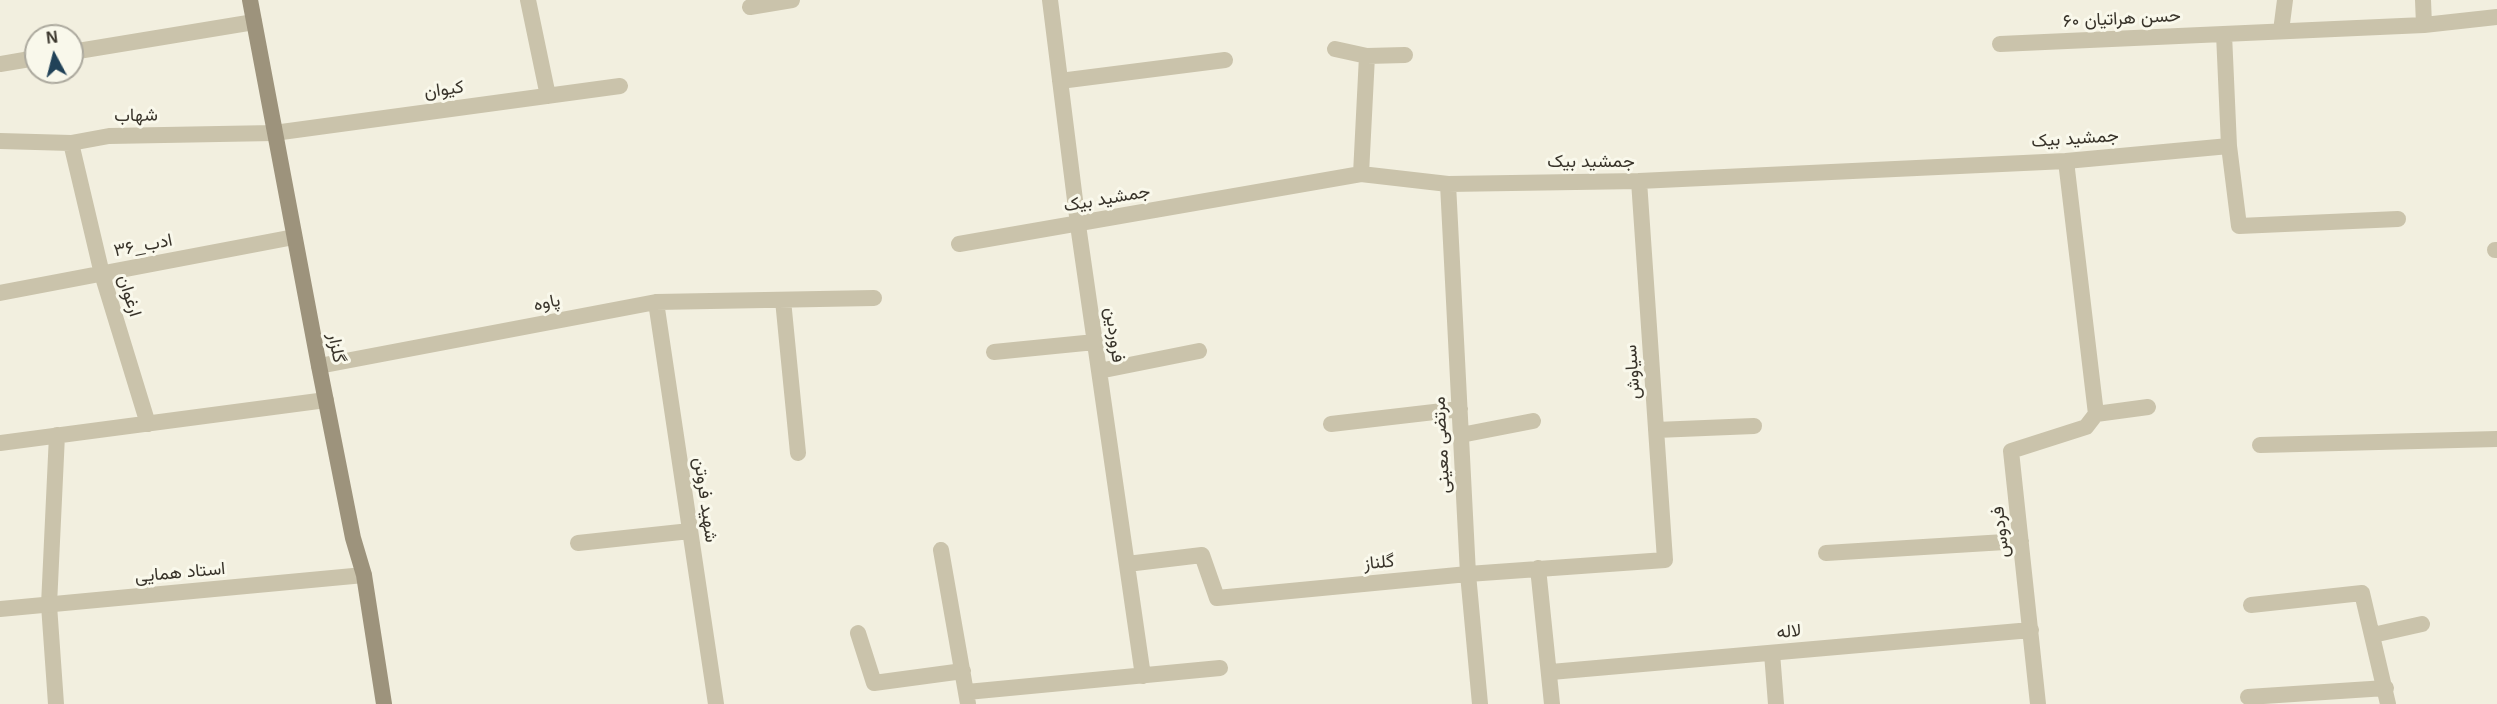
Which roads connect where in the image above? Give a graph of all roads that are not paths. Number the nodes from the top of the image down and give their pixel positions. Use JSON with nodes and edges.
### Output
{"nodes":[{"id":1,"x":250,"y":0,"type":"edge"},
{"id":2,"x":528,"y":0,"type":"edge"},
{"id":3,"x":792,"y":0,"type":"edge"},
{"id":4,"x":1050,"y":0,"type":"edge"},
{"id":5,"x":2285,"y":0,"type":"edge"},
{"id":6,"x":2423,"y":0,"type":"edge"},
{"id":7,"x":750,"y":7,"type":"dead end"},
{"id":8,"x":2497,"y":17,"type":"edge"},
{"id":9,"x":254,"y":22,"type":"junction"},
{"id":10,"x":2424,"y":25,"type":"junction"},
{"id":11,"x":2282,"y":31,"type":"junction"},
{"id":12,"x":2224,"y":34,"type":"junction"},
{"id":13,"x":2000,"y":44,"type":"dead end"},
{"id":14,"x":1335,"y":49,"type":"dead end"},
{"id":15,"x":84,"y":50,"type":"edge"},
{"id":16,"x":1405,"y":55,"type":"dead end"},
{"id":17,"x":1367,"y":56,"type":"junction"},
{"id":18,"x":24,"y":60,"type":"edge"},
{"id":19,"x":1225,"y":60,"type":"dead end"},
{"id":20,"x":0,"y":64,"type":"edge"},
{"id":21,"x":1060,"y":81,"type":"junction"},
{"id":22,"x":620,"y":86,"type":"dead end"},
{"id":23,"x":548,"y":96,"type":"junction"},
{"id":24,"x":274,"y":133,"type":"junction"},
{"id":25,"x":0,"y":141,"type":"edge"},
{"id":26,"x":71,"y":143,"type":"junction"},
{"id":27,"x":2229,"y":146,"type":"junction"},
{"id":28,"x":2066,"y":161,"type":"junction"},
{"id":29,"x":1361,"y":174,"type":"junction"},
{"id":30,"x":1639,"y":181,"type":"junction"},
{"id":31,"x":1448,"y":184,"type":"junction"},
{"id":32,"x":2398,"y":219,"type":"dead end"},
{"id":33,"x":1078,"y":224,"type":"junction"},
{"id":34,"x":294,"y":237,"type":"junction"},
{"id":35,"x":959,"y":244,"type":"dead end"},
{"id":36,"x":102,"y":274,"type":"junction"},
{"id":37,"x":0,"y":293,"type":"edge"},
{"id":38,"x":874,"y":298,"type":"dead end"},
{"id":39,"x":783,"y":300,"type":"junction"},
{"id":40,"x":656,"y":302,"type":"junction"},
{"id":41,"x":1095,"y":342,"type":"junction"},
{"id":42,"x":1199,"y":351,"type":"dead end"},
{"id":43,"x":994,"y":352,"type":"dead end"},
{"id":44,"x":319,"y":366,"type":"junction"},
{"id":45,"x":1099,"y":371,"type":"junction"},
{"id":46,"x":326,"y":400,"type":"junction"},
{"id":47,"x":2148,"y":407,"type":"dead end"},
{"id":48,"x":1460,"y":409,"type":"junction"},
{"id":49,"x":2096,"y":414,"type":"junction"},
{"id":50,"x":1533,"y":421,"type":"dead end"},
{"id":51,"x":148,"y":424,"type":"junction"},
{"id":52,"x":1331,"y":424,"type":"dead end"},
{"id":53,"x":1754,"y":426,"type":"dead end"},
{"id":54,"x":1656,"y":430,"type":"junction"},
{"id":55,"x":57,"y":435,"type":"junction"},
{"id":56,"x":1461,"y":435,"type":"junction"},
{"id":57,"x":2497,"y":439,"type":"edge"},
{"id":58,"x":0,"y":442,"type":"edge"},
{"id":59,"x":2260,"y":445,"type":"dead end"},
{"id":60,"x":798,"y":453,"type":"dead end"},
{"id":61,"x":690,"y":531,"type":"junction"},
{"id":62,"x":2021,"y":541,"type":"junction"},
{"id":63,"x":578,"y":543,"type":"dead end"},
{"id":64,"x":941,"y":550,"type":"dead end"},
{"id":65,"x":1826,"y":553,"type":"dead end"},
{"id":66,"x":1665,"y":560,"type":"joint"},
{"id":67,"x":1127,"y":564,"type":"junction"},
{"id":68,"x":1538,"y":568,"type":"junction"},
{"id":69,"x":1468,"y":574,"type":"junction"},
{"id":70,"x":364,"y":575,"type":"junction"},
{"id":71,"x":49,"y":604,"type":"junction"},
{"id":72,"x":2251,"y":605,"type":"dead end"},
{"id":73,"x":0,"y":609,"type":"edge"},
{"id":74,"x":2422,"y":624,"type":"dead end"},
{"id":75,"x":2031,"y":630,"type":"junction"},
{"id":76,"x":858,"y":633,"type":"dead end"},
{"id":77,"x":2373,"y":635,"type":"junction"},
{"id":78,"x":1772,"y":653,"type":"junction"},
{"id":79,"x":1220,"y":668,"type":"dead end"},
{"id":80,"x":963,"y":671,"type":"junction"},
{"id":81,"x":1551,"y":672,"type":"junction"},
{"id":82,"x":1143,"y":676,"type":"junction"},
{"id":83,"x":2387,"y":696,"type":"edge"},
{"id":84,"x":2248,"y":697,"type":"dead end"},
{"id":85,"x":967,"y":698,"type":"edge"},
{"id":86,"x":56,"y":704,"type":"edge"},
{"id":87,"x":384,"y":704,"type":"edge"},
{"id":88,"x":716,"y":704,"type":"edge"},
{"id":89,"x":1480,"y":704,"type":"edge"},
{"id":90,"x":1552,"y":704,"type":"edge"},
{"id":91,"x":1776,"y":704,"type":"edge"},
{"id":92,"x":2038,"y":704,"type":"edge"}],
"edges":[{"from":1,"to":9,"type":"main road","name":"گلزار"},
{"from":2,"to":23,"type":"street"},
{"from":3,"to":7,"type":"street"},
{"from":4,"to":21,"type":"street","name":"فروردین"},
{"from":5,"to":11,"type":"street"},
{"from":6,"to":10,"type":"street"},
{"from":8,"to":10,"type":"street","name":"حسن هراتیان ۶۰"},
{"from":9,"to":15,"type":"street"},
{"from":9,"to":24,"type":"main road","name":"گلزار"},
{"from":10,"to":11,"type":"street","name":"حسن هراتیان ۶۰"},
{"from":11,"to":12,"type":"street","name":"حسن هراتیان ۶۰"},
{"from":12,"to":13,"type":"street","name":"حسن هراتیان ۶۰"},
{"from":12,"to":27,"type":"street"},
{"from":14,"to":17,"type":"street"},
{"from":16,"to":17,"type":"street"},
{"from":17,"to":29,"type":"street"},
{"from":18,"to":20,"type":"street"},
{"from":19,"to":21,"type":"street"},
{"from":21,"to":33,"type":"street","name":"فروردین"},
{"from":22,"to":23,"type":"street","name":"کیوان"},
{"from":23,"to":24,"type":"street","name":"کیوان"},
{"from":24,"to":26,"type":"street","name":"شهاب"},
{"from":24,"to":34,"type":"main road","name":"گلزار"},
{"from":25,"to":26,"type":"street","name":"شهاب"},
{"from":26,"to":36,"type":"street","name":"ارغوان"},
{"from":27,"to":28,"type":"street","name":"جمشید بیک"},
{"from":27,"to":32,"type":"street"},
{"from":28,"to":30,"type":"street","name":"جمشید بیک"},
{"from":28,"to":49,"type":"street"},
{"from":29,"to":31,"type":"street","name":"جمشید بیک"},
{"from":29,"to":33,"type":"street","name":"جمشید بیک"},
{"from":30,"to":31,"type":"street","name":"جمشید بیک"},
{"from":30,"to":54,"type":"street","name":"سیاوش"},
{"from":31,"to":48,"type":"street","name":"مرتضی معینی"},
{"from":33,"to":35,"type":"street","name":"جمشید بیک"},
{"from":33,"to":41,"type":"street","name":"فروردین"},
{"from":34,"to":36,"type":"street","name":"۳۶_ادب"},
{"from":34,"to":44,"type":"main road","name":"گلزار"},
{"from":36,"to":37,"type":"street","name":"۳۶_ادب"},
{"from":36,"to":51,"type":"street","name":"ارغوان"},
{"from":38,"to":39,"type":"street","name":"پاوه"},
{"from":39,"to":40,"type":"street","name":"پاوه"},
{"from":39,"to":60,"type":"street"},
{"from":40,"to":44,"type":"street","name":"پاوه"},
{"from":40,"to":61,"type":"street","name":"شهید فروتن"},
{"from":41,"to":43,"type":"street"},
{"from":41,"to":45,"type":"street","name":"فروردین"},
{"from":42,"to":45,"type":"street"},
{"from":44,"to":46,"type":"main road","name":"گلزار"},
{"from":45,"to":67,"type":"street","name":"فروردین"},
{"from":46,"to":51,"type":"street"},
{"from":46,"to":70,"type":"main road","name":"گلزار"},
{"from":47,"to":49,"type":"street"},
{"from":48,"to":52,"type":"street"},
{"from":48,"to":56,"type":"street","name":"مرتضی معینی"},
{"from":49,"to":62,"type":"street","name":"فردوس"},
{"from":50,"to":56,"type":"street"},
{"from":51,"to":55,"type":"street"},
{"from":53,"to":54,"type":"street"},
{"from":54,"to":66,"type":"street","name":"سیاوش"},
{"from":55,"to":58,"type":"street"},
{"from":55,"to":71,"type":"street"},
{"from":56,"to":69,"type":"street","name":"مرتضی معینی"},
{"from":57,"to":59,"type":"street"},
{"from":61,"to":63,"type":"street"},
{"from":61,"to":88,"type":"street","name":"شهید فروتن"},
{"from":62,"to":65,"type":"street"},
{"from":62,"to":75,"type":"street","name":"فردوس"},
{"from":64,"to":80,"type":"street"},
{"from":66,"to":68,"type":"street","name":"گلناز"},
{"from":67,"to":69,"type":"street","name":"گلناز"},
{"from":67,"to":82,"type":"street","name":"فروردین"},
{"from":68,"to":69,"type":"street","name":"گلناز"},
{"from":68,"to":81,"type":"street"},
{"from":69,"to":89,"type":"street","name":"مرتضی معینی"},
{"from":70,"to":71,"type":"street","name":"استاد همایی"},
{"from":70,"to":87,"type":"main road","name":"گلزار"},
{"from":71,"to":73,"type":"street","name":"استاد همایی"},
{"from":71,"to":86,"type":"street"},
{"from":72,"to":77,"type":"street"},
{"from":74,"to":77,"type":"street"},
{"from":75,"to":78,"type":"street","name":"لاله"},
{"from":75,"to":92,"type":"street","name":"فردوس"},
{"from":76,"to":80,"type":"street"},
{"from":77,"to":83,"type":"street"},
{"from":78,"to":81,"type":"street","name":"لاله"},
{"from":78,"to":91,"type":"street"},
{"from":79,"to":82,"type":"street"},
{"from":80,"to":85,"type":"street"},
{"from":81,"to":90,"type":"street"},
{"from":82,"to":85,"type":"street"},
{"from":83,"to":84,"type":"street"}]}
